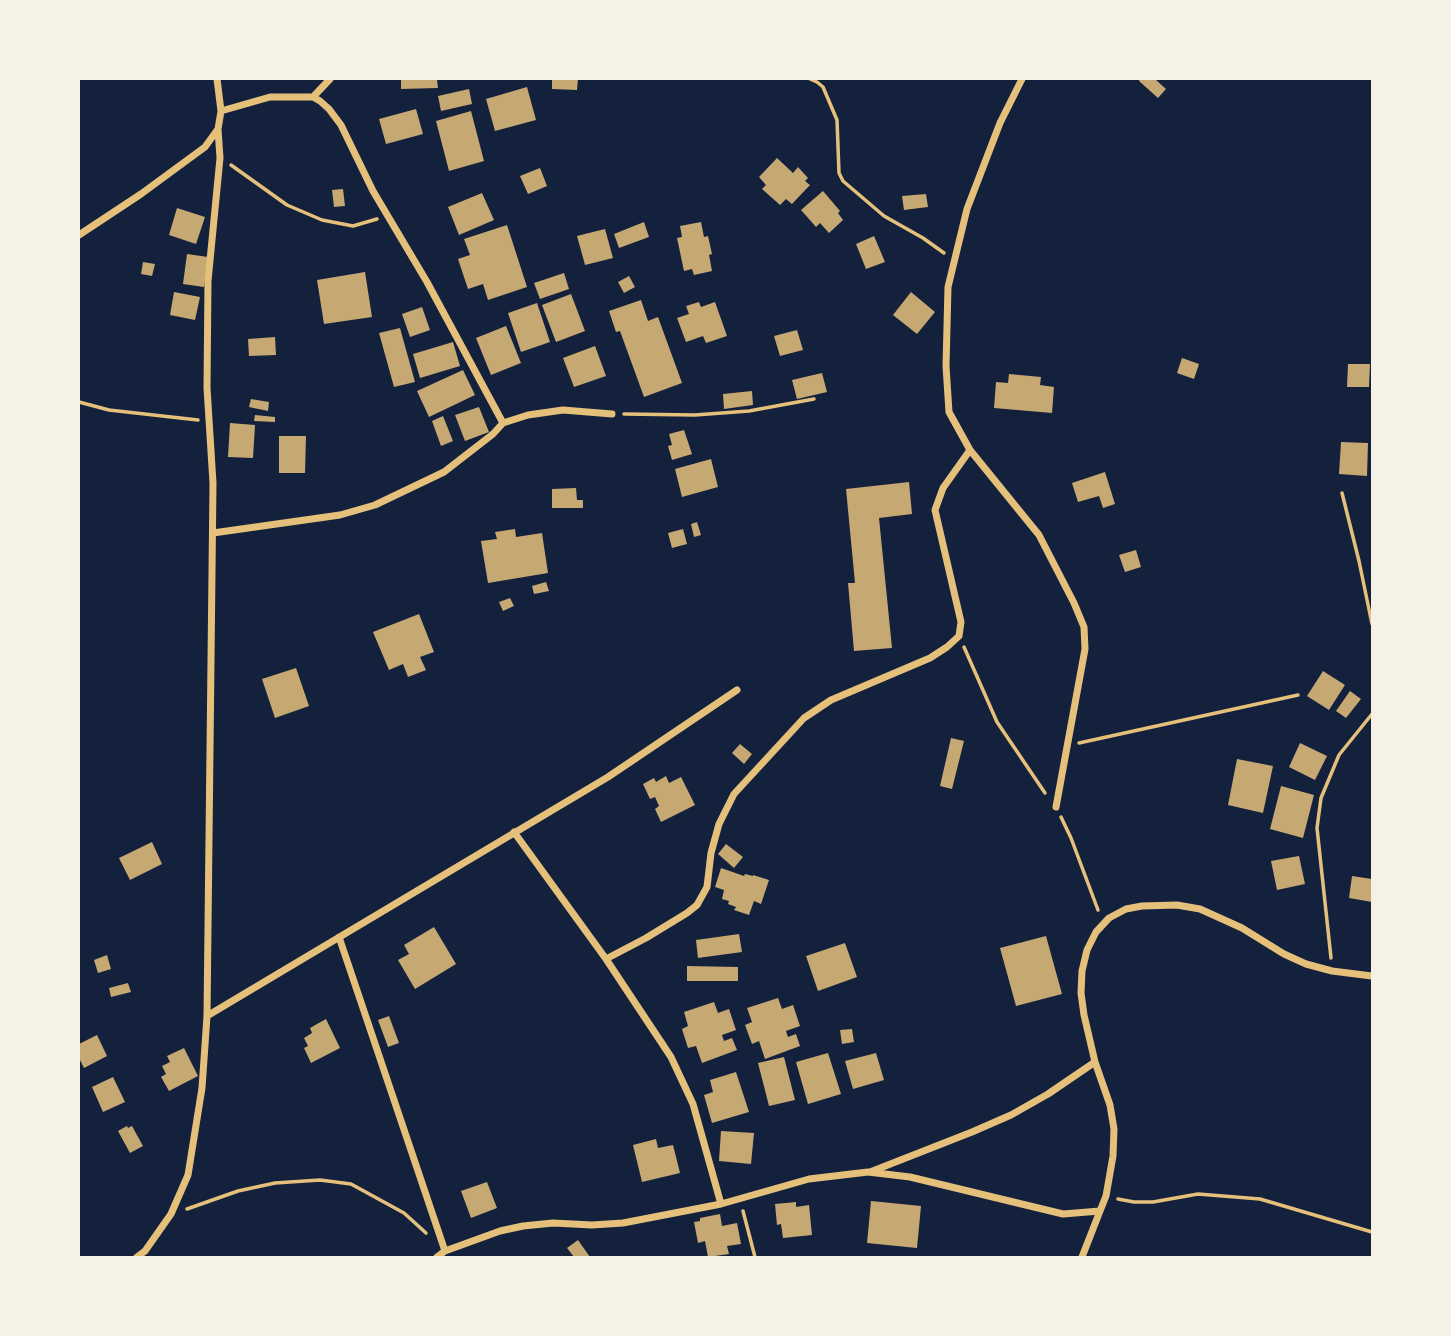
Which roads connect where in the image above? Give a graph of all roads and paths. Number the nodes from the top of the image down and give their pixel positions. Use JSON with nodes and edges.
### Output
{"nodes":[{"id":1,"x":217,"y":79,"type":"edge"},
{"id":2,"x":330,"y":79,"type":"edge"},
{"id":3,"x":810,"y":79,"type":"edge"},
{"id":4,"x":1022,"y":79,"type":"edge"},
{"id":5,"x":313,"y":97,"type":"junction"},
{"id":6,"x":221,"y":111,"type":"junction"},
{"id":7,"x":218,"y":129,"type":"junction"},
{"id":8,"x":220,"y":158,"type":"junction"},
{"id":9,"x":388,"y":216,"type":"junction"},
{"id":10,"x":79,"y":235,"type":"edge"},
{"id":11,"x":955,"y":260,"type":"junction"},
{"id":12,"x":814,"y":398,"type":"dead end"},
{"id":13,"x":79,"y":402,"type":"edge"},
{"id":14,"x":611,"y":414,"type":"joint"},
{"id":15,"x":209,"y":421,"type":"junction"},
{"id":16,"x":503,"y":423,"type":"junction"},
{"id":17,"x":970,"y":450,"type":"junction"},
{"id":18,"x":1342,"y":493,"type":"dead end"},
{"id":19,"x":213,"y":533,"type":"junction"},
{"id":20,"x":1372,"y":624,"type":"edge"},
{"id":21,"x":959,"y":636,"type":"junction"},
{"id":22,"x":737,"y":690,"type":"dead end"},
{"id":23,"x":1298,"y":695,"type":"dead end"},
{"id":24,"x":1372,"y":714,"type":"edge"},
{"id":25,"x":1066,"y":746,"type":"junction"},
{"id":26,"x":1056,"y":807,"type":"junction"},
{"id":27,"x":514,"y":832,"type":"junction"},
{"id":28,"x":1103,"y":924,"type":"junction"},
{"id":29,"x":340,"y":937,"type":"junction"},
{"id":30,"x":606,"y":960,"type":"junction"},
{"id":31,"x":1332,"y":971,"type":"junction"},
{"id":32,"x":1372,"y":976,"type":"edge"},
{"id":33,"x":207,"y":1016,"type":"junction"},
{"id":34,"x":1095,"y":1062,"type":"junction"},
{"id":35,"x":868,"y":1172,"type":"junction"},
{"id":36,"x":1106,"y":1196,"type":"junction"},
{"id":37,"x":740,"y":1199,"type":"junction"},
{"id":38,"x":721,"y":1204,"type":"junction"},
{"id":39,"x":1100,"y":1211,"type":"junction"},
{"id":40,"x":171,"y":1214,"type":"junction"},
{"id":41,"x":1372,"y":1231,"type":"edge"},
{"id":42,"x":445,"y":1251,"type":"junction"},
{"id":43,"x":137,"y":1257,"type":"edge"},
{"id":44,"x":437,"y":1257,"type":"edge"},
{"id":45,"x":755,"y":1257,"type":"edge"},
{"id":46,"x":1082,"y":1257,"type":"edge"}],
"edges":[{"from":1,"to":6,"type":"street"},
{"from":2,"to":5,"type":"street"},
{"from":3,"to":11,"type":"path"},
{"from":4,"to":11,"type":"street"},
{"from":5,"to":6,"type":"street"},
{"from":5,"to":9,"type":"street"},
{"from":6,"to":7,"type":"street"},
{"from":7,"to":8,"type":"street"},
{"from":7,"to":10,"type":"street"},
{"from":8,"to":9,"type":"path"},
{"from":8,"to":15,"type":"street"},
{"from":9,"to":16,"type":"street"},
{"from":11,"to":17,"type":"street"},
{"from":12,"to":14,"type":"path"},
{"from":13,"to":15,"type":"path"},
{"from":14,"to":16,"type":"street"},
{"from":15,"to":19,"type":"street"},
{"from":16,"to":19,"type":"street"},
{"from":17,"to":21,"type":"street"},
{"from":17,"to":25,"type":"street"},
{"from":18,"to":20,"type":"path"},
{"from":19,"to":33,"type":"street"},
{"from":21,"to":26,"type":"path"},
{"from":21,"to":30,"type":"street"},
{"from":22,"to":27,"type":"street"},
{"from":23,"to":25,"type":"path"},
{"from":24,"to":31,"type":"path"},
{"from":25,"to":26,"type":"street"},
{"from":26,"to":28,"type":"path"},
{"from":27,"to":29,"type":"street"},
{"from":27,"to":30,"type":"street"},
{"from":28,"to":31,"type":"street"},
{"from":28,"to":34,"type":"street"},
{"from":29,"to":33,"type":"street"},
{"from":29,"to":42,"type":"street"},
{"from":30,"to":38,"type":"street"},
{"from":31,"to":32,"type":"street"},
{"from":33,"to":40,"type":"street"},
{"from":34,"to":35,"type":"street"},
{"from":34,"to":36,"type":"street"},
{"from":35,"to":37,"type":"street"},
{"from":35,"to":39,"type":"street"},
{"from":36,"to":39,"type":"street"},
{"from":36,"to":41,"type":"path"},
{"from":37,"to":38,"type":"street"},
{"from":37,"to":45,"type":"path"},
{"from":38,"to":42,"type":"street"},
{"from":39,"to":46,"type":"street"},
{"from":40,"to":42,"type":"path"},
{"from":40,"to":43,"type":"street"},
{"from":42,"to":44,"type":"street"}]}
